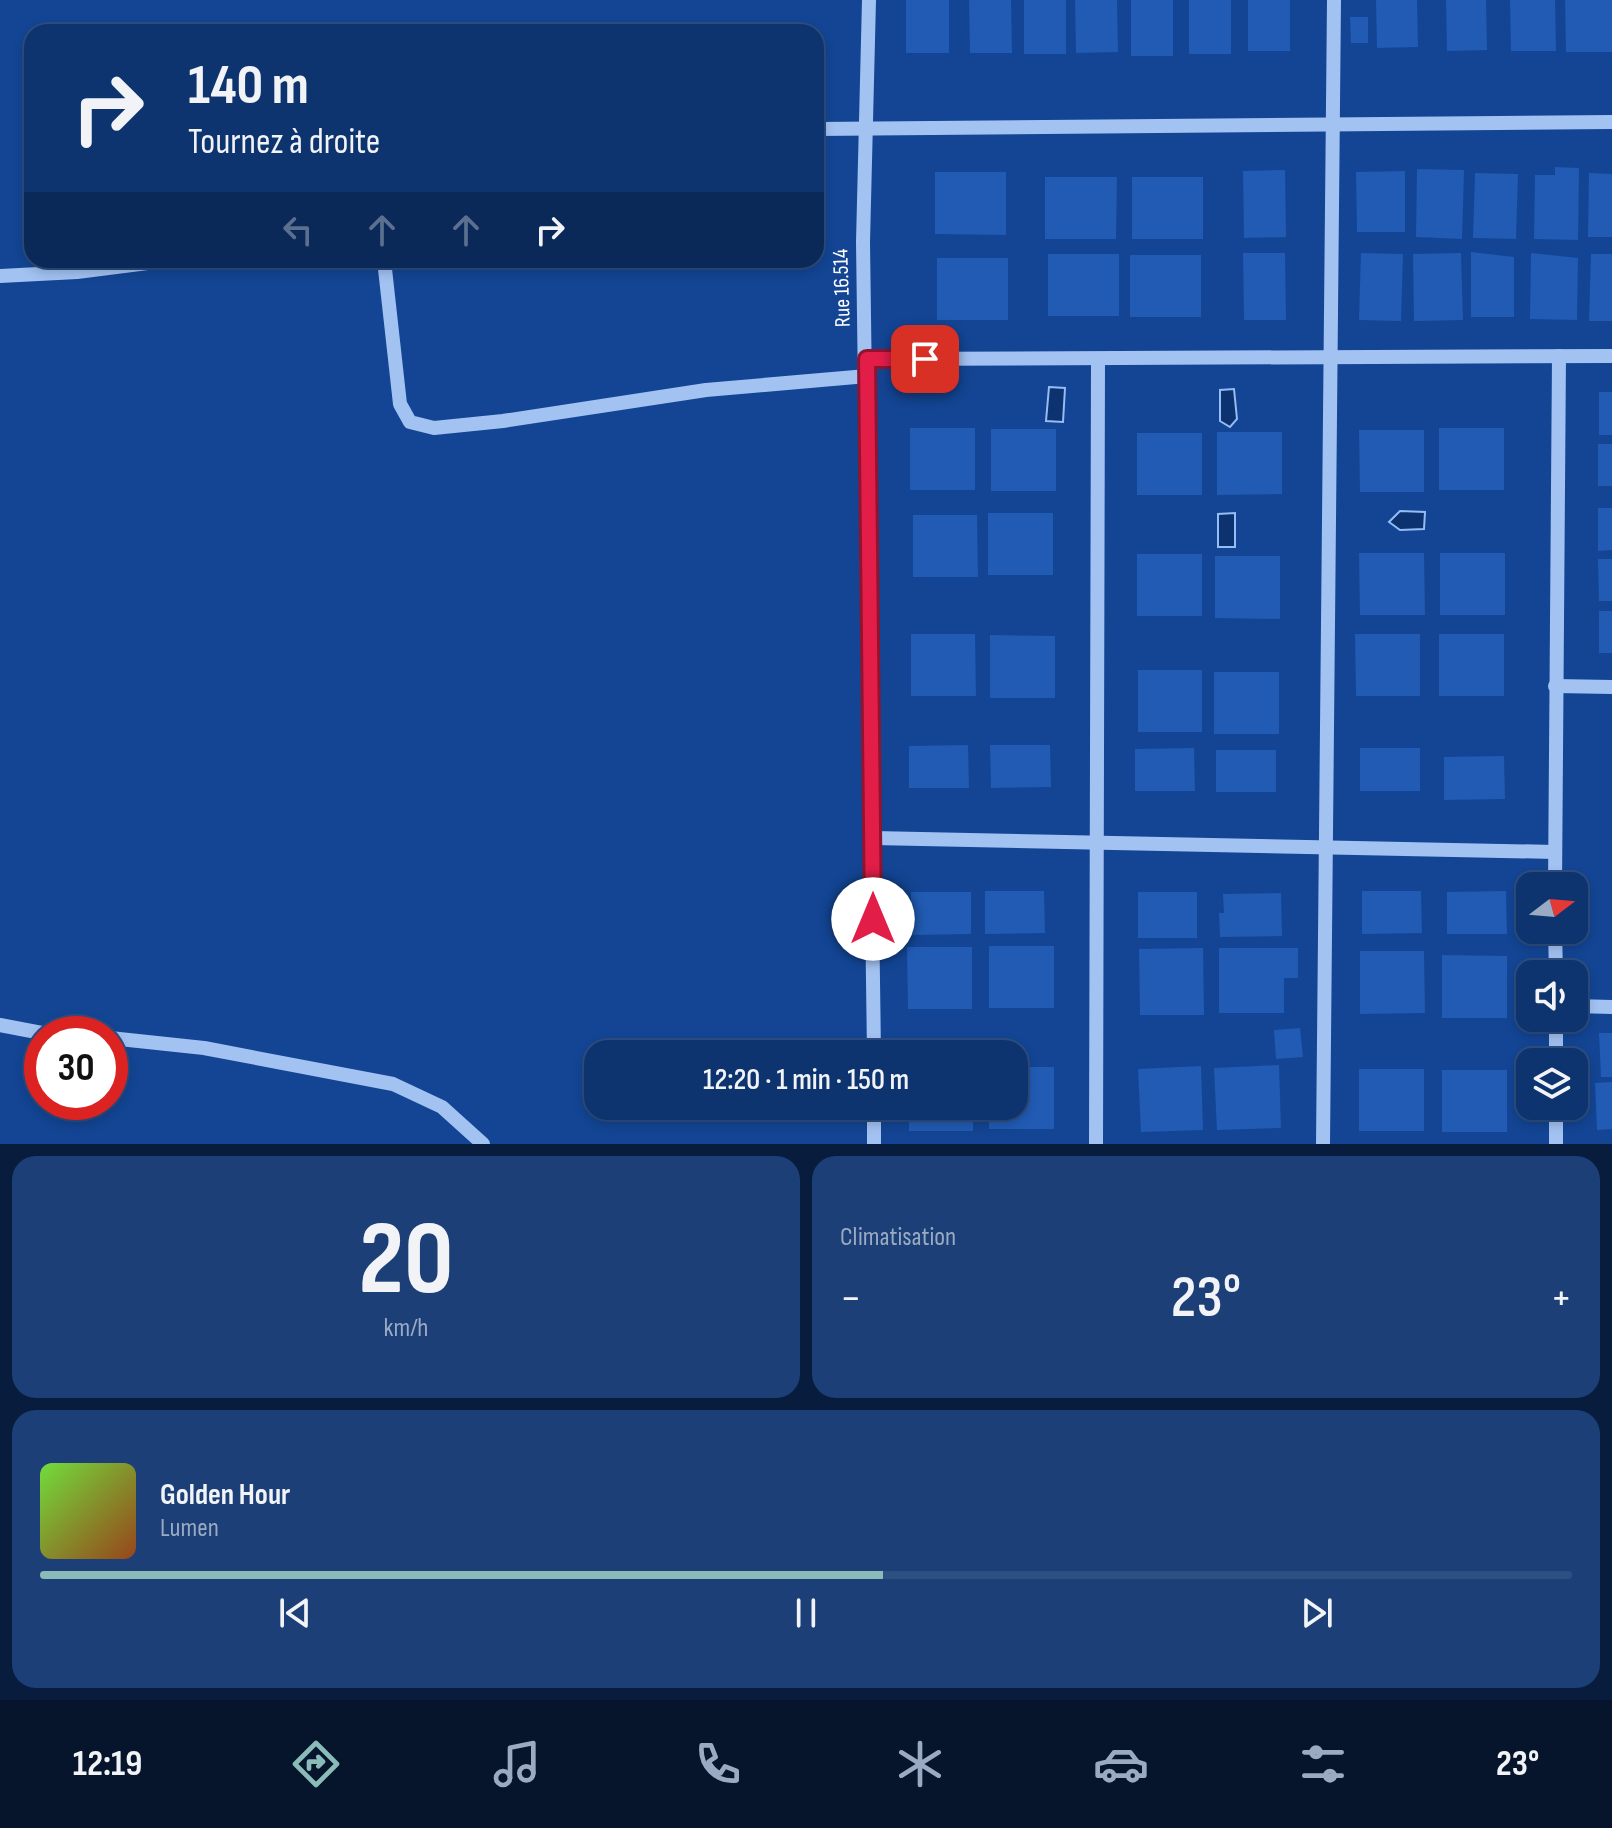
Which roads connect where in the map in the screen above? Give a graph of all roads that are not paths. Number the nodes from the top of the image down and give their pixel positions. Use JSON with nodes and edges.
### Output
{"nodes":[{"id":1,"x":869,"y":0,"type":"edge"},
{"id":2,"x":1334,"y":0,"type":"edge"},
{"id":3,"x":1612,"y":122,"type":"edge"},
{"id":4,"x":1334,"y":123,"type":"junction"},
{"id":5,"x":865,"y":128,"type":"junction"},
{"id":6,"x":824,"y":129,"type":"edge"},
{"id":7,"x":108,"y":268,"type":"edge"},
{"id":8,"x":385,"y":268,"type":"edge"},
{"id":9,"x":0,"y":276,"type":"edge"},
{"id":10,"x":1559,"y":356,"type":"junction"},
{"id":11,"x":1612,"y":356,"type":"edge"},
{"id":12,"x":1333,"y":357,"type":"junction"},
{"id":13,"x":867,"y":359,"type":"junction"},
{"id":14,"x":1098,"y":360,"type":"junction"},
{"id":15,"x":867,"y":376,"type":"junction"},
{"id":16,"x":1555,"y":686,"type":"junction"},
{"id":17,"x":1612,"y":687,"type":"edge"},
{"id":18,"x":873,"y":838,"type":"junction"},
{"id":19,"x":1097,"y":843,"type":"junction"},
{"id":20,"x":1325,"y":848,"type":"junction"},
{"id":21,"x":1555,"y":852,"type":"junction"},
{"id":22,"x":1555,"y":872,"type":"edge"},
{"id":23,"x":1588,"y":1006,"type":"edge"},
{"id":24,"x":1612,"y":1007,"type":"edge"},
{"id":25,"x":0,"y":1025,"type":"edge"},
{"id":26,"x":24,"y":1030,"type":"edge"},
{"id":27,"x":128,"y":1040,"type":"edge"},
{"id":28,"x":874,"y":1040,"type":"edge"},
{"id":29,"x":874,"y":1120,"type":"edge"},
{"id":30,"x":1556,"y":1120,"type":"edge"},
{"id":31,"x":483,"y":1144,"type":"edge"},
{"id":32,"x":874,"y":1144,"type":"edge"},
{"id":33,"x":1096,"y":1144,"type":"edge"},
{"id":34,"x":1323,"y":1144,"type":"edge"},
{"id":35,"x":1556,"y":1144,"type":"edge"}],
"edges":[{"from":1,"to":5,"type":"street","name":"Rue 16.514"},
{"from":2,"to":4,"type":"street"},
{"from":3,"to":4,"type":"street"},
{"from":4,"to":5,"type":"street"},
{"from":4,"to":12,"type":"street"},
{"from":5,"to":6,"type":"street"},
{"from":5,"to":13,"type":"street","name":"Rue 16.514"},
{"from":7,"to":9,"type":"street"},
{"from":8,"to":15,"type":"street"},
{"from":10,"to":11,"type":"street"},
{"from":10,"to":12,"type":"street"},
{"from":10,"to":16,"type":"street"},
{"from":12,"to":14,"type":"street"},
{"from":12,"to":20,"type":"street"},
{"from":13,"to":14,"type":"street"},
{"from":13,"to":15,"type":"street","name":"Rue 16.514"},
{"from":14,"to":19,"type":"street"},
{"from":15,"to":18,"type":"street","name":"Rue 16.514"},
{"from":16,"to":17,"type":"street"},
{"from":16,"to":21,"type":"street"},
{"from":18,"to":19,"type":"street"},
{"from":18,"to":28,"type":"street","name":"Rue 16.514"},
{"from":19,"to":20,"type":"street"},
{"from":19,"to":33,"type":"street"},
{"from":20,"to":21,"type":"street"},
{"from":20,"to":34,"type":"street"},
{"from":21,"to":22,"type":"street"},
{"from":23,"to":24,"type":"street"},
{"from":25,"to":26,"type":"street"},
{"from":27,"to":31,"type":"street"},
{"from":29,"to":32,"type":"street"},
{"from":30,"to":35,"type":"street"}]}
